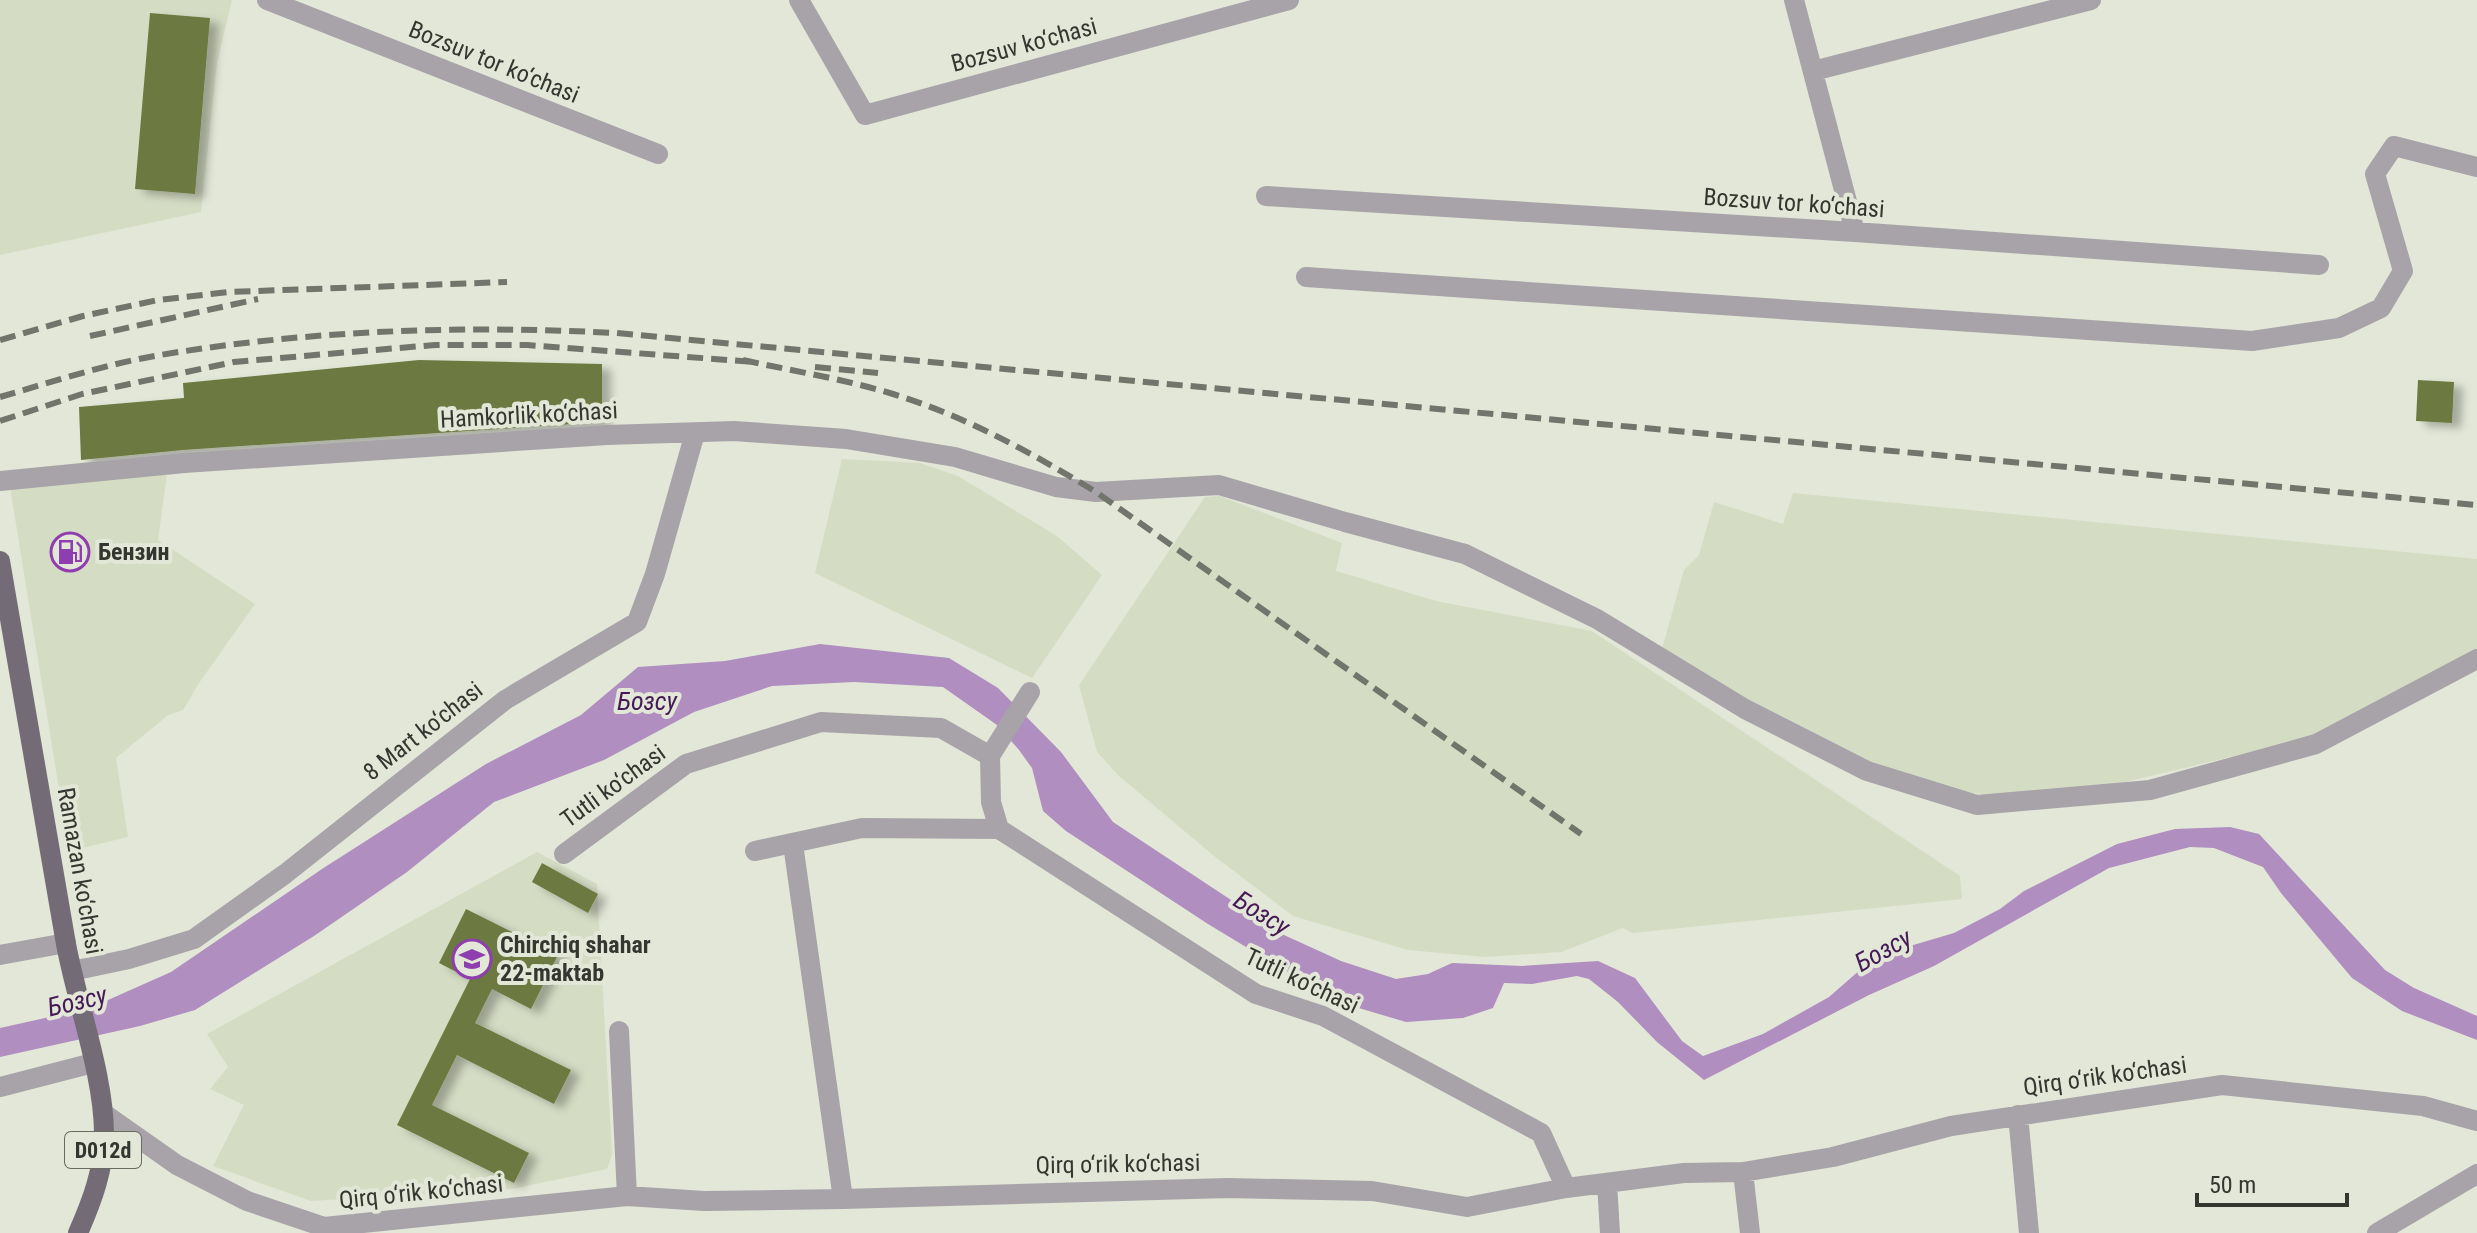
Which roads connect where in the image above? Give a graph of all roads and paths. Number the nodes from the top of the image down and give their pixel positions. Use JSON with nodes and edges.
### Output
{"nodes":[{"id":1,"x":267,"y":0,"type":"edge"},
{"id":2,"x":799,"y":0,"type":"edge"},
{"id":3,"x":1289,"y":0,"type":"edge"},
{"id":4,"x":1794,"y":0,"type":"edge"},
{"id":5,"x":2091,"y":0,"type":"edge"},
{"id":6,"x":2059,"y":4,"type":"edge"},
{"id":7,"x":1813,"y":71,"type":"junction"},
{"id":8,"x":658,"y":154,"type":"dead end"},
{"id":9,"x":2477,"y":167,"type":"edge"},
{"id":10,"x":1266,"y":196,"type":"dead end"},
{"id":11,"x":1855,"y":232,"type":"junction"},
{"id":12,"x":2319,"y":265,"type":"dead end"},
{"id":13,"x":1306,"y":277,"type":"dead end"},
{"id":14,"x":695,"y":433,"type":"junction"},
{"id":15,"x":0,"y":481,"type":"edge"},
{"id":16,"x":0,"y":561,"type":"edge"},
{"id":17,"x":2477,"y":659,"type":"edge"},
{"id":18,"x":1030,"y":692,"type":"dead end"},
{"id":19,"x":990,"y":756,"type":"junction"},
{"id":20,"x":999,"y":829,"type":"junction"},
{"id":21,"x":793,"y":844,"type":"junction"},
{"id":22,"x":755,"y":851,"type":"dead end"},
{"id":23,"x":564,"y":854,"type":"dead end"},
{"id":24,"x":66,"y":943,"type":"junction"},
{"id":25,"x":0,"y":955,"type":"edge"},
{"id":26,"x":72,"y":971,"type":"junction"},
{"id":27,"x":619,"y":1031,"type":"dead end"},
{"id":28,"x":93,"y":1063,"type":"junction"},
{"id":29,"x":0,"y":1087,"type":"edge"},
{"id":30,"x":103,"y":1113,"type":"junction"},
{"id":31,"x":2018,"y":1115,"type":"junction"},
{"id":32,"x":2477,"y":1121,"type":"edge"},
{"id":33,"x":1743,"y":1172,"type":"junction"},
{"id":34,"x":2477,"y":1174,"type":"edge"},
{"id":35,"x":1607,"y":1183,"type":"junction"},
{"id":36,"x":1566,"y":1188,"type":"junction"},
{"id":37,"x":627,"y":1196,"type":"junction"},
{"id":38,"x":843,"y":1199,"type":"junction"},
{"id":39,"x":78,"y":1233,"type":"edge"},
{"id":40,"x":1610,"y":1233,"type":"edge"},
{"id":41,"x":1750,"y":1233,"type":"edge"},
{"id":42,"x":2029,"y":1233,"type":"edge"},
{"id":43,"x":2377,"y":1233,"type":"edge"}],
"edges":[{"from":1,"to":8,"type":"street","name":"Bozsuv tor ko‘chasi"},
{"from":2,"to":3,"type":"street","name":"Bozsuv ko‘chasi"},
{"from":4,"to":7,"type":"street"},
{"from":5,"to":6,"type":"street"},
{"from":6,"to":7,"type":"street"},
{"from":7,"to":11,"type":"street"},
{"from":9,"to":13,"type":"street"},
{"from":10,"to":11,"type":"street","name":"Bozsuv tor ko‘chasi"},
{"from":11,"to":12,"type":"street","name":"Bozsuv tor ko‘chasi"},
{"from":14,"to":15,"type":"street","name":"Hamkorlik ko‘chasi"},
{"from":14,"to":17,"type":"street","name":"Hamkorlik ko‘chasi"},
{"from":14,"to":26,"type":"street","name":"8 Mart ko‘chasi"},
{"from":16,"to":24,"type":"main road","name":"Ramazan ko‘chasi","number":"D012d"},
{"from":18,"to":19,"type":"street"},
{"from":19,"to":20,"type":"street"},
{"from":19,"to":23,"type":"street","name":"Tutli ko‘chasi"},
{"from":20,"to":21,"type":"street"},
{"from":20,"to":36,"type":"street","name":"Tutli ko‘chasi"},
{"from":21,"to":22,"type":"street"},
{"from":21,"to":38,"type":"street"},
{"from":24,"to":25,"type":"street"},
{"from":24,"to":26,"type":"main road","name":"Ramazan ko‘chasi","number":"D012d"},
{"from":26,"to":28,"type":"main road","name":"Ramazan ko‘chasi","number":"D012d"},
{"from":27,"to":37,"type":"street"},
{"from":28,"to":29,"type":"street"},
{"from":28,"to":30,"type":"main road","name":"Ramazan ko‘chasi","number":"D012d"},
{"from":30,"to":37,"type":"street","name":"Qirq o‘rik ko‘chasi"},
{"from":30,"to":39,"type":"main road","name":"Ramazan ko‘chasi","number":"D012d"},
{"from":31,"to":32,"type":"street","name":"Qirq o‘rik ko‘chasi"},
{"from":31,"to":33,"type":"street","name":"Qirq o‘rik ko‘chasi"},
{"from":31,"to":42,"type":"street"},
{"from":33,"to":35,"type":"street","name":"Qirq o‘rik ko‘chasi"},
{"from":33,"to":41,"type":"street"},
{"from":34,"to":43,"type":"street"},
{"from":35,"to":36,"type":"street","name":"Qirq o‘rik ko‘chasi"},
{"from":35,"to":40,"type":"street"},
{"from":36,"to":38,"type":"street","name":"Qirq o‘rik ko‘chasi"},
{"from":37,"to":38,"type":"street","name":"Qirq o‘rik ko‘chasi"}]}
